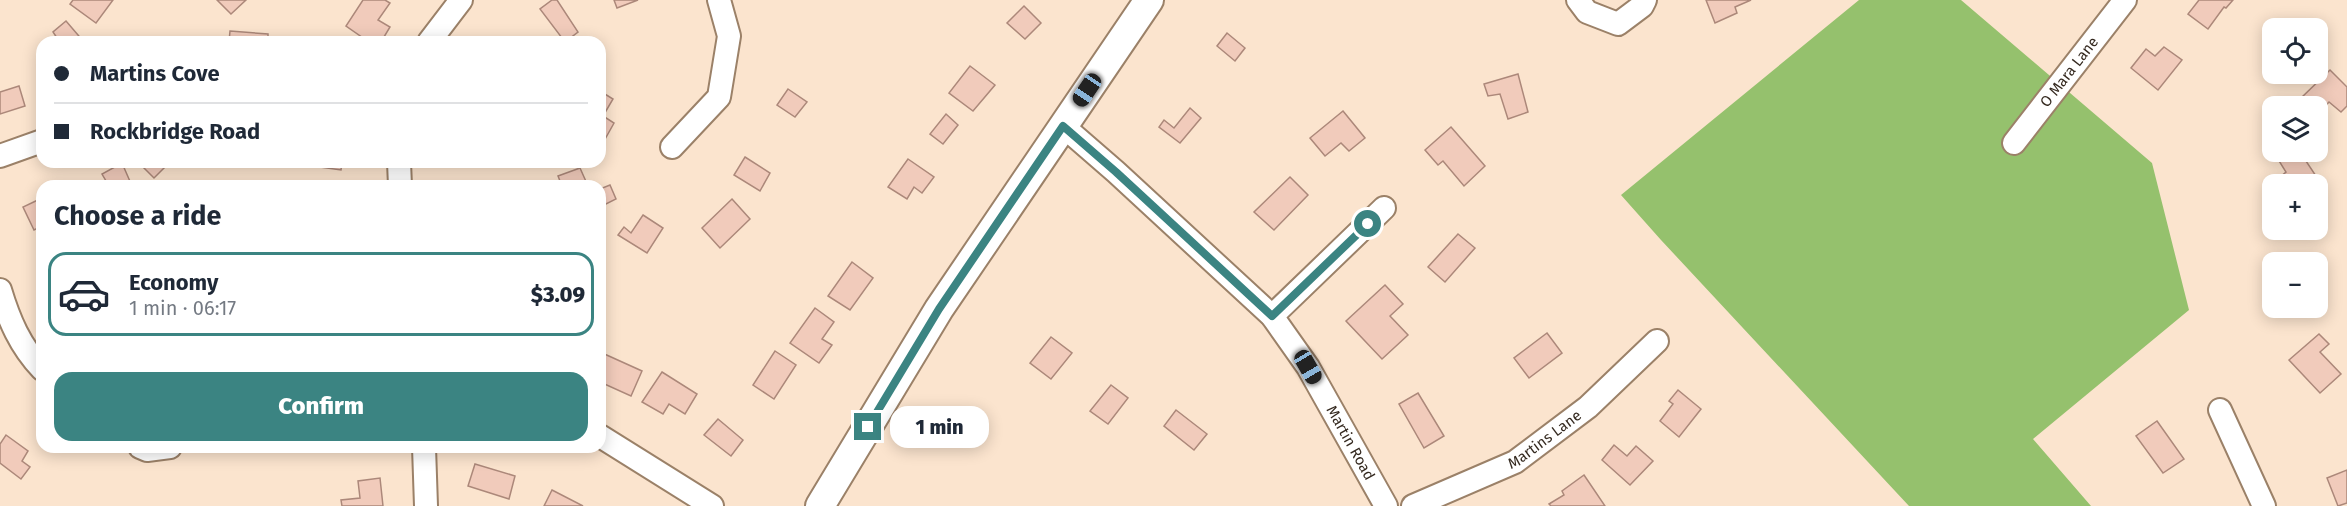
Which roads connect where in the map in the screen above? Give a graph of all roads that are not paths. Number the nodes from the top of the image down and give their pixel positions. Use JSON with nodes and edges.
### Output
{"nodes":[{"id":1,"x":461,"y":0,"type":"edge"},
{"id":2,"x":719,"y":0,"type":"edge"},
{"id":3,"x":1149,"y":0,"type":"edge"},
{"id":4,"x":1578,"y":0,"type":"edge"},
{"id":5,"x":1645,"y":0,"type":"edge"},
{"id":6,"x":2125,"y":0,"type":"edge"},
{"id":7,"x":434,"y":36,"type":"edge"},
{"id":8,"x":1063,"y":126,"type":"junction"},
{"id":9,"x":36,"y":143,"type":"edge"},
{"id":10,"x":2014,"y":143,"type":"dead end"},
{"id":11,"x":672,"y":147,"type":"dead end"},
{"id":12,"x":0,"y":156,"type":"edge"},
{"id":13,"x":1384,"y":208,"type":"dead end"},
{"id":14,"x":0,"y":290,"type":"edge"},
{"id":15,"x":1272,"y":316,"type":"junction"},
{"id":16,"x":1657,"y":341,"type":"dead end"},
{"id":17,"x":36,"y":363,"type":"edge"},
{"id":18,"x":2220,"y":410,"type":"dead end"},
{"id":19,"x":606,"y":440,"type":"edge"},
{"id":20,"x":424,"y":453,"type":"edge"},
{"id":21,"x":426,"y":506,"type":"edge"},
{"id":22,"x":712,"y":506,"type":"edge"},
{"id":23,"x":820,"y":506,"type":"edge"},
{"id":24,"x":1386,"y":506,"type":"edge"},
{"id":25,"x":1413,"y":506,"type":"edge"},
{"id":26,"x":2264,"y":506,"type":"edge"}],
"edges":[{"from":1,"to":7,"type":"street"},
{"from":2,"to":11,"type":"street"},
{"from":3,"to":8,"type":"main road"},
{"from":4,"to":5,"type":"street"},
{"from":6,"to":10,"type":"street","name":"O Mara Lane"},
{"from":8,"to":15,"type":"street","name":"Martin Road"},
{"from":8,"to":23,"type":"main road"},
{"from":9,"to":12,"type":"street"},
{"from":13,"to":15,"type":"street"},
{"from":14,"to":17,"type":"street"},
{"from":15,"to":24,"type":"street","name":"Martin Road"},
{"from":16,"to":25,"type":"street","name":"Martins Lane"},
{"from":18,"to":26,"type":"street"},
{"from":19,"to":22,"type":"street"},
{"from":20,"to":21,"type":"street"}]}
